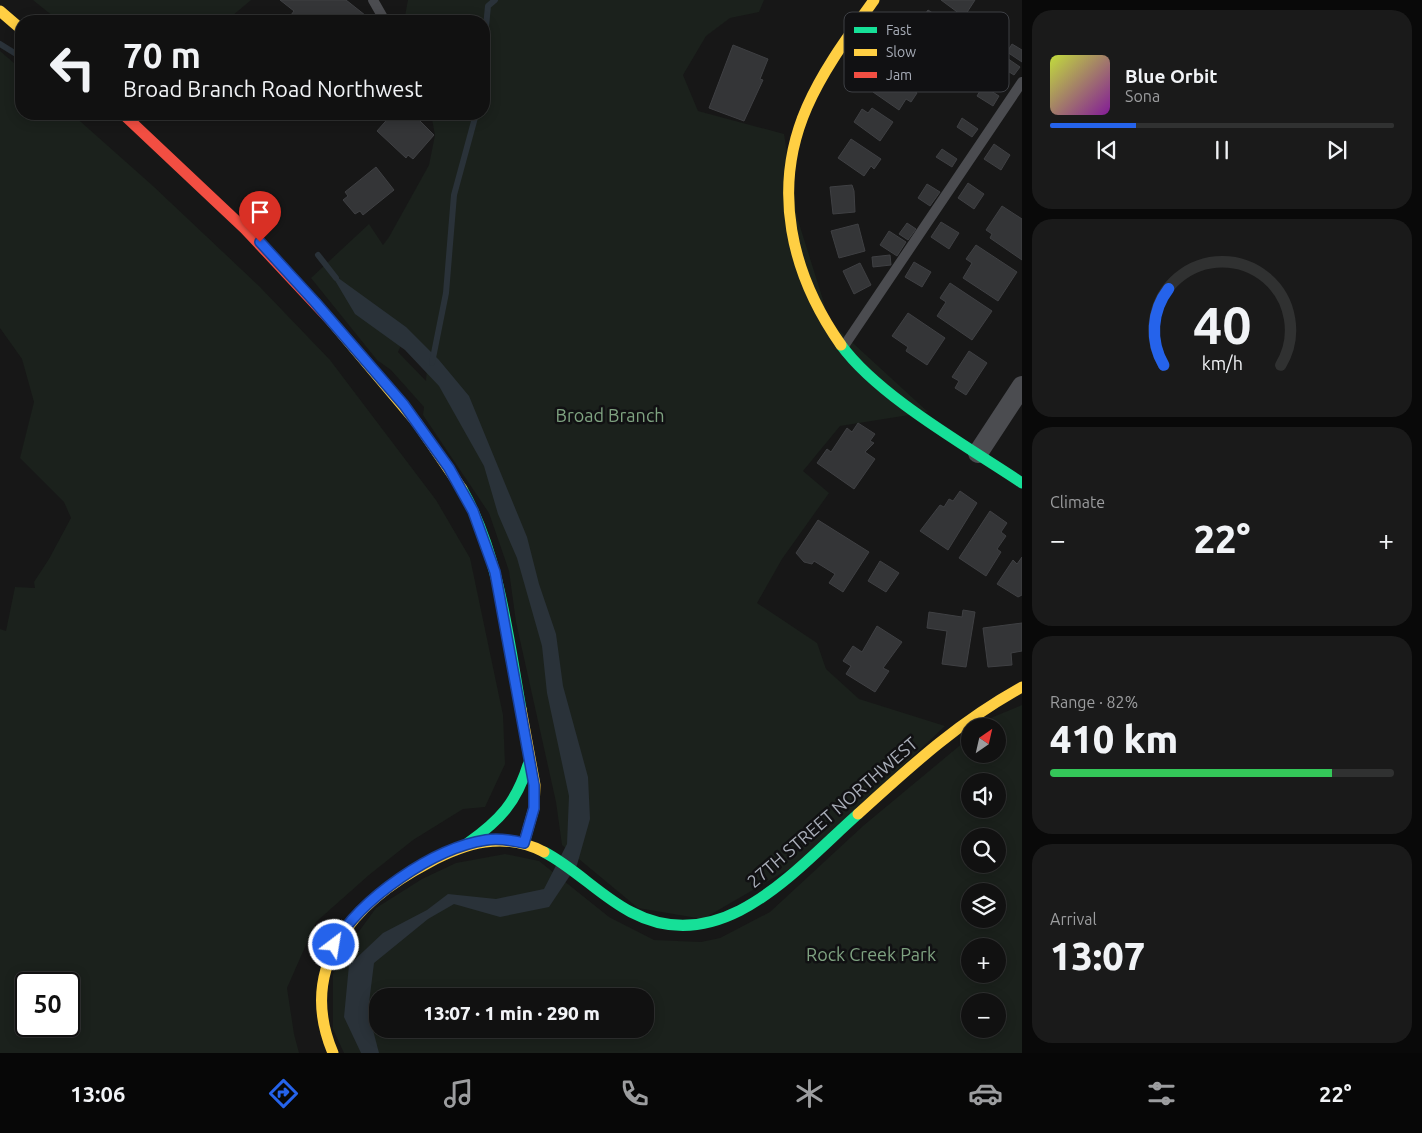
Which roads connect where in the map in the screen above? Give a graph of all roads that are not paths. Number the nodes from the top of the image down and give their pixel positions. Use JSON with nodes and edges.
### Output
{"nodes":[{"id":1,"x":373,"y":0,"type":"edge"},
{"id":2,"x":874,"y":0,"type":"edge"},
{"id":3,"x":0,"y":11,"type":"edge"},
{"id":4,"x":866,"y":12,"type":"edge"},
{"id":5,"x":382,"y":15,"type":"edge"},
{"id":6,"x":15,"y":24,"type":"edge"},
{"id":7,"x":844,"y":46,"type":"edge"},
{"id":8,"x":1022,"y":82,"type":"edge"},
{"id":9,"x":130,"y":120,"type":"edge"},
{"id":10,"x":843,"y":347,"type":"junction"},
{"id":11,"x":1022,"y":386,"type":"edge"},
{"id":12,"x":978,"y":453,"type":"junction"},
{"id":13,"x":1022,"y":483,"type":"edge"},
{"id":14,"x":1022,"y":687,"type":"edge"},
{"id":15,"x":530,"y":759,"type":"junction"},
{"id":16,"x":524,"y":843,"type":"junction"},
{"id":17,"x":463,"y":846,"type":"junction"},
{"id":18,"x":333,"y":1053,"type":"edge"}],
"edges":[{"from":1,"to":5,"type":"lane"},
{"from":2,"to":4,"type":"street"},
{"from":3,"to":6,"type":"street"},
{"from":7,"to":10,"type":"street"},
{"from":8,"to":10,"type":"lane"},
{"from":9,"to":15,"type":"street"},
{"from":10,"to":12,"type":"street"},
{"from":11,"to":12,"type":"street"},
{"from":12,"to":13,"type":"street"},
{"from":14,"to":16,"type":"street","name":"27TH STREET NORTHWEST"},
{"from":15,"to":16,"type":"street"},
{"from":15,"to":17,"type":"street"},
{"from":16,"to":17,"type":"street","name":"27TH STREET NORTHWEST"},
{"from":17,"to":18,"type":"street"}]}
